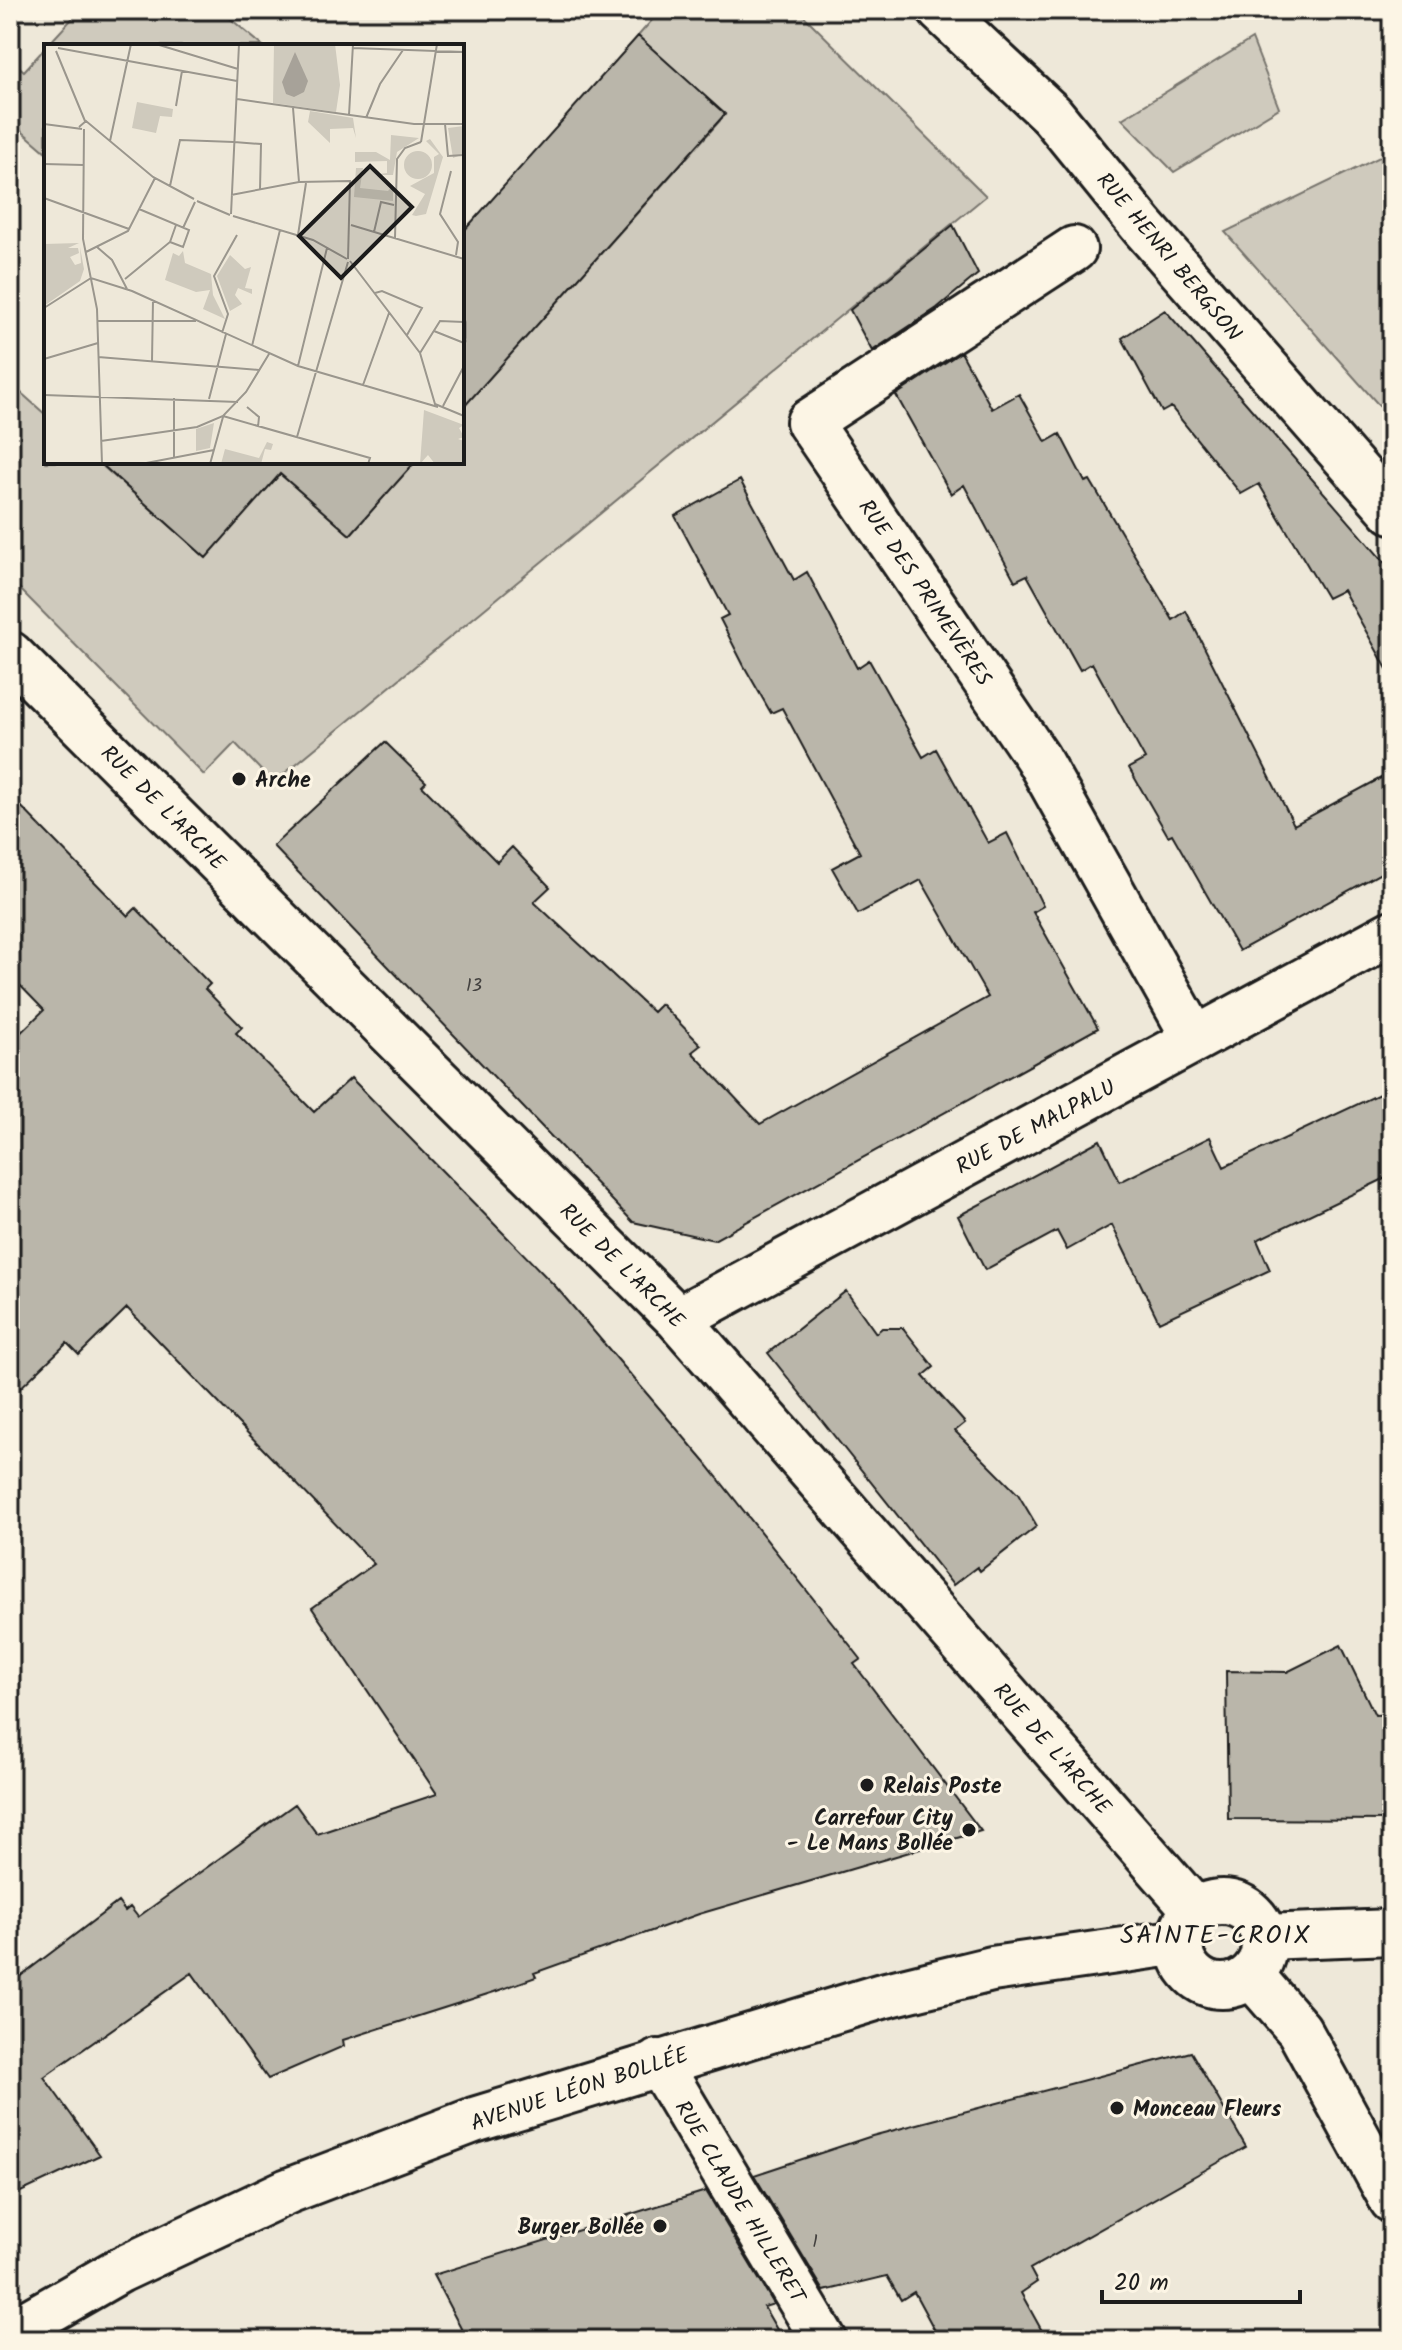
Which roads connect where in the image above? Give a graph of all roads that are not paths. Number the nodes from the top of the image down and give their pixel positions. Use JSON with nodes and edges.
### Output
{"nodes":[{"id":1,"x":940,"y":10,"type":"edge"},
{"id":2,"x":1074,"y":249,"type":"dead end"},
{"id":3,"x":1392,"y":511,"type":"edge"},
{"id":4,"x":10,"y":654,"type":"edge"},
{"id":5,"x":1392,"y":933,"type":"edge"},
{"id":6,"x":1195,"y":1039,"type":"junction"},
{"id":7,"x":678,"y":1319,"type":"junction"},
{"id":8,"x":1188,"y":1926,"type":"junction"},
{"id":9,"x":1392,"y":1932,"type":"edge"},
{"id":10,"x":1258,"y":1956,"type":"junction"},
{"id":11,"x":658,"y":2062,"type":"junction"},
{"id":12,"x":1392,"y":2200,"type":"edge"},
{"id":13,"x":10,"y":2333,"type":"edge"},
{"id":14,"x":824,"y":2340,"type":"edge"}],
"edges":[{"from":1,"to":3,"type":"street","name":"RUE HENRI BERGSON"},
{"from":2,"to":6,"type":"street","name":"RUE DES PRIMEVÈRES"},
{"from":4,"to":7,"type":"street","name":"RUE DE L'ARCHE"},
{"from":5,"to":6,"type":"street","name":"RUE DE MALPALU"},
{"from":6,"to":7,"type":"street","name":"RUE DE MALPALU"},
{"from":7,"to":8,"type":"street","name":"RUE DE L'ARCHE"},
{"from":8,"to":10,"type":"street","name":"AVENUE LÉON BOLLÉE"},
{"from":8,"to":10,"type":"street"},
{"from":8,"to":11,"type":"street","name":"AVENUE LÉON BOLLÉE"},
{"from":9,"to":10,"type":"street"},
{"from":10,"to":12,"type":"street","name":"AVENUE LÉON BOLLÉE"},
{"from":11,"to":13,"type":"street","name":"AVENUE LÉON BOLLÉE"},
{"from":11,"to":14,"type":"street","name":"RUE CLAUDE HILLERET"}]}
